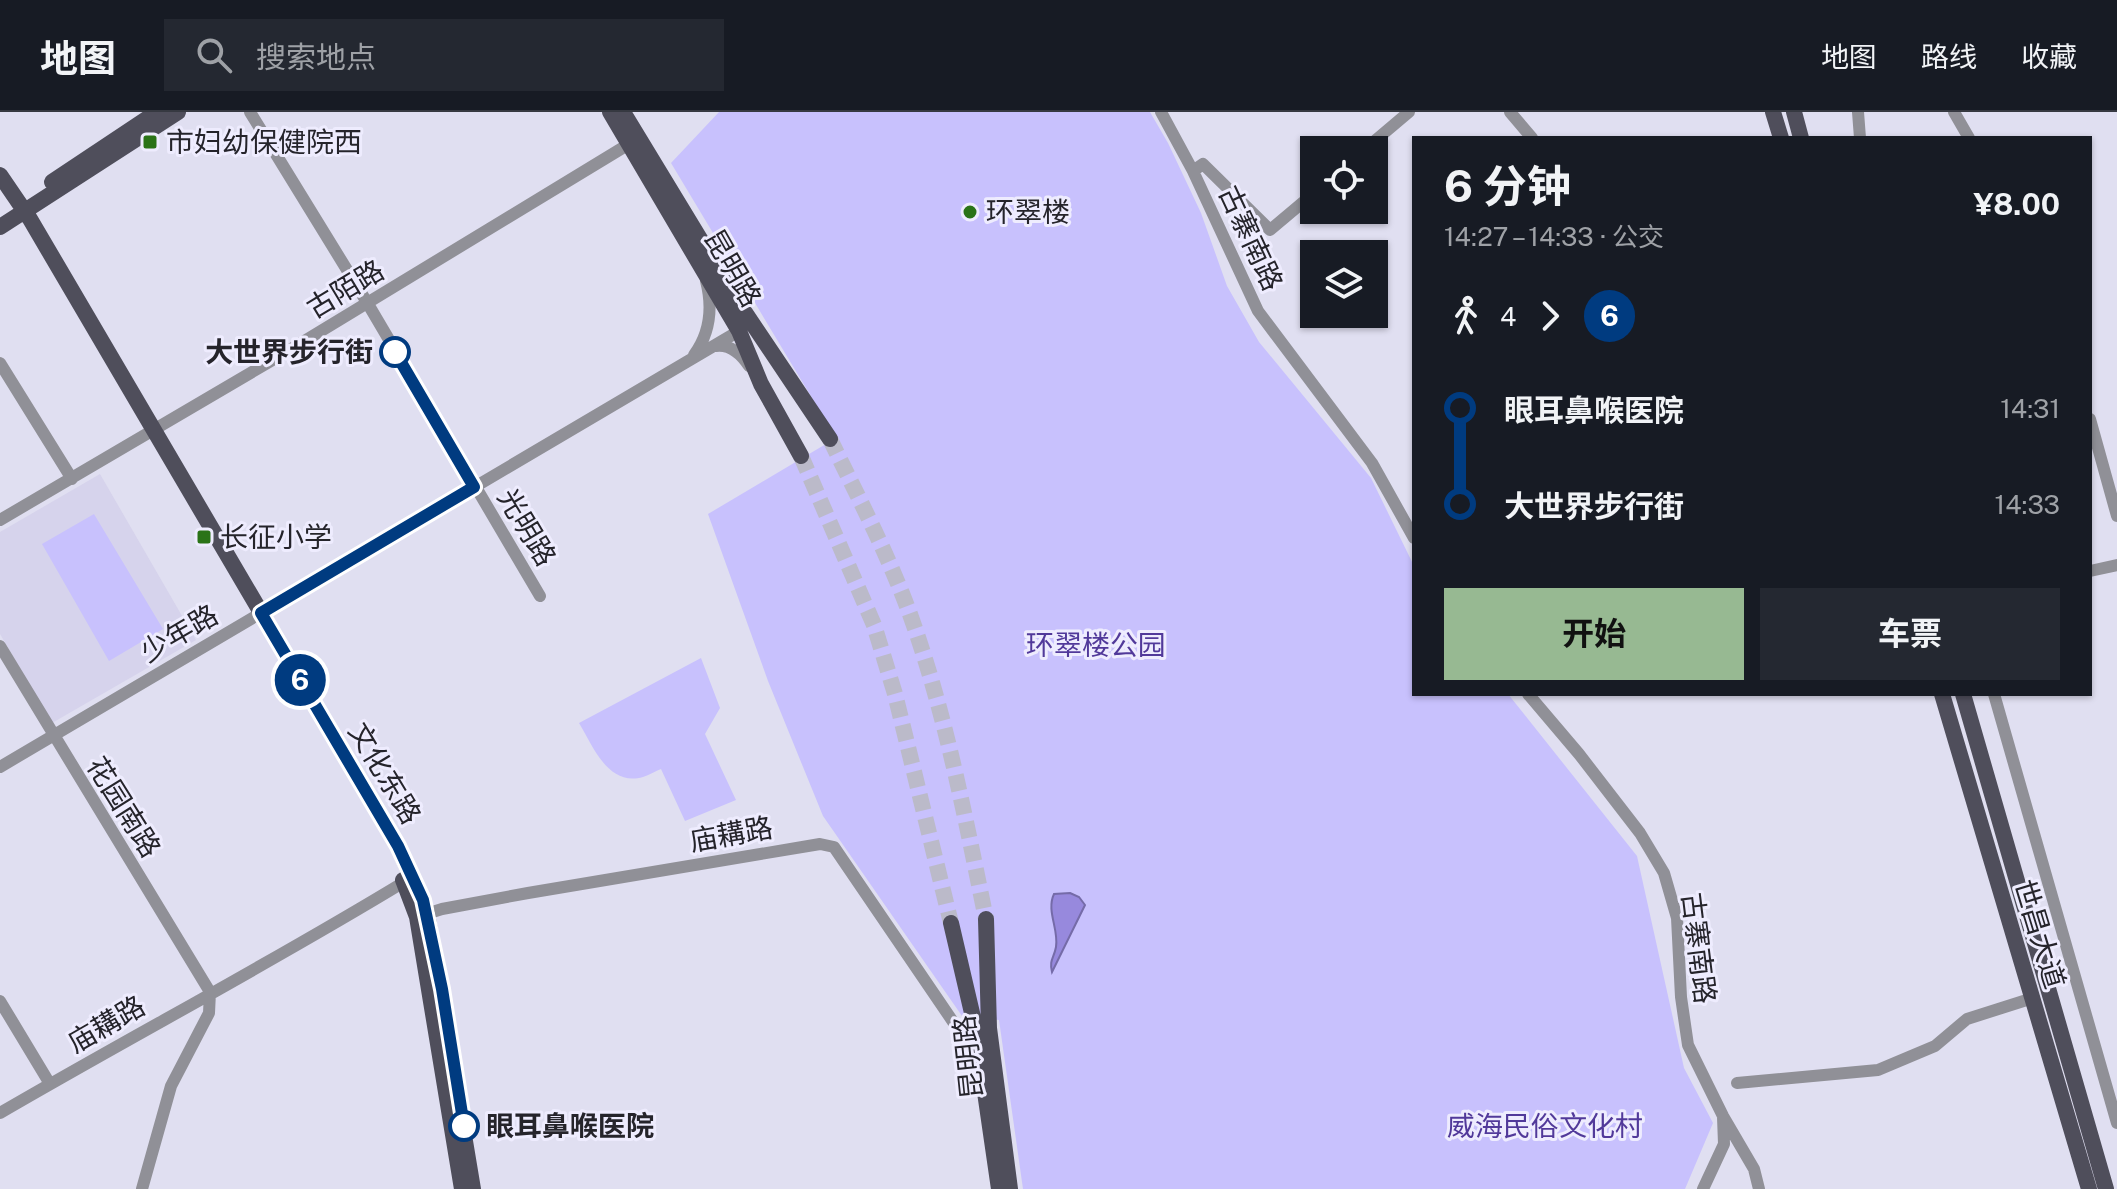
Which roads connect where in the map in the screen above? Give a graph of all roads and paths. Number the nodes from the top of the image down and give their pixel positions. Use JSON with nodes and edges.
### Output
{"nodes":[{"id":1,"x":157,"y":112,"type":"edge"},
{"id":2,"x":178,"y":112,"type":"edge"},
{"id":3,"x":250,"y":112,"type":"edge"},
{"id":4,"x":610,"y":112,"type":"edge"},
{"id":5,"x":623,"y":112,"type":"edge"},
{"id":6,"x":1161,"y":112,"type":"edge"},
{"id":7,"x":1409,"y":112,"type":"edge"},
{"id":8,"x":1510,"y":112,"type":"edge"},
{"id":9,"x":1773,"y":112,"type":"edge"},
{"id":10,"x":1794,"y":112,"type":"edge"},
{"id":11,"x":1858,"y":112,"type":"edge"},
{"id":12,"x":1954,"y":112,"type":"edge"},
{"id":13,"x":1381,"y":136,"type":"edge"},
{"id":14,"x":1530,"y":136,"type":"edge"},
{"id":15,"x":1780,"y":136,"type":"edge"},
{"id":16,"x":1800,"y":136,"type":"edge"},
{"id":17,"x":1860,"y":136,"type":"edge"},
{"id":18,"x":1968,"y":136,"type":"edge"},
{"id":19,"x":629,"y":144,"type":"junction"},
{"id":20,"x":1193,"y":171,"type":"junction"},
{"id":21,"x":0,"y":175,"type":"edge"},
{"id":22,"x":0,"y":192,"type":"edge"},
{"id":23,"x":1300,"y":205,"type":"edge"},
{"id":24,"x":14,"y":211,"type":"edge"},
{"id":25,"x":0,"y":227,"type":"edge"},
{"id":26,"x":702,"y":267,"type":"junction"},
{"id":27,"x":368,"y":304,"type":"junction"},
{"id":28,"x":742,"y":308,"type":"junction"},
{"id":29,"x":739,"y":331,"type":"junction"},
{"id":30,"x":713,"y":346,"type":"junction"},
{"id":31,"x":691,"y":359,"type":"junction"},
{"id":32,"x":0,"y":363,"type":"edge"},
{"id":33,"x":787,"y":374,"type":"junction"},
{"id":34,"x":761,"y":384,"type":"junction"},
{"id":35,"x":2092,"y":426,"type":"edge"},
{"id":36,"x":152,"y":433,"type":"junction"},
{"id":37,"x":830,"y":439,"type":"tunnel mouth"},
{"id":38,"x":801,"y":456,"type":"tunnel mouth"},
{"id":39,"x":72,"y":479,"type":"junction"},
{"id":40,"x":474,"y":487,"type":"junction"},
{"id":41,"x":1409,"y":515,"type":"edge"},
{"id":42,"x":2117,"y":516,"type":"edge"},
{"id":43,"x":0,"y":520,"type":"edge"},
{"id":44,"x":2117,"y":565,"type":"edge"},
{"id":45,"x":2092,"y":571,"type":"edge"},
{"id":46,"x":540,"y":596,"type":"dead end"},
{"id":47,"x":257,"y":615,"type":"junction"},
{"id":48,"x":0,"y":646,"type":"edge"},
{"id":49,"x":1530,"y":696,"type":"edge"},
{"id":50,"x":1936,"y":696,"type":"edge"},
{"id":51,"x":1943,"y":696,"type":"edge"},
{"id":52,"x":1995,"y":696,"type":"edge"},
{"id":53,"x":1965,"y":702,"type":"edge"},
{"id":54,"x":1948,"y":714,"type":"junction"},
{"id":55,"x":52,"y":736,"type":"junction"},
{"id":56,"x":0,"y":767,"type":"edge"},
{"id":57,"x":404,"y":882,"type":"junction"},
{"id":58,"x":422,"y":915,"type":"junction"},
{"id":59,"x":986,"y":919,"type":"tunnel mouth"},
{"id":60,"x":951,"y":923,"type":"tunnel mouth"},
{"id":61,"x":210,"y":992,"type":"junction"},
{"id":62,"x":2033,"y":998,"type":"junction"},
{"id":63,"x":0,"y":1001,"type":"edge"},
{"id":64,"x":960,"y":1032,"type":"dead end"},
{"id":65,"x":1737,"y":1083,"type":"dead end"},
{"id":66,"x":50,"y":1084,"type":"junction"},
{"id":67,"x":0,"y":1113,"type":"edge"},
{"id":68,"x":1723,"y":1116,"type":"junction"},
{"id":69,"x":2117,"y":1123,"type":"edge"},
{"id":70,"x":142,"y":1189,"type":"edge"},
{"id":71,"x":462,"y":1189,"type":"edge"},
{"id":72,"x":473,"y":1189,"type":"edge"},
{"id":73,"x":999,"y":1189,"type":"edge"},
{"id":74,"x":1010,"y":1189,"type":"edge"},
{"id":75,"x":1703,"y":1189,"type":"edge"},
{"id":76,"x":1759,"y":1189,"type":"edge"},
{"id":77,"x":2089,"y":1189,"type":"edge"},
{"id":78,"x":2106,"y":1189,"type":"edge"}],
"edges":[{"from":1,"to":24,"type":"main road"},
{"from":2,"to":24,"type":"main road"},
{"from":3,"to":27,"type":"street","name":"光明路"},
{"from":4,"to":19,"type":"main road","name":"昆明路"},
{"from":5,"to":28,"type":"main road","name":"昆明路"},
{"from":6,"to":20,"type":"street","name":"古寨南路"},
{"from":7,"to":13,"type":"street"},
{"from":8,"to":14,"type":"street"},
{"from":9,"to":15,"type":"main road"},
{"from":10,"to":16,"type":"main road"},
{"from":11,"to":17,"type":"street"},
{"from":12,"to":18,"type":"street"},
{"from":19,"to":26,"type":"main road","name":"昆明路"},
{"from":19,"to":27,"type":"street","name":"古陌路"},
{"from":20,"to":23,"type":"street"},
{"from":20,"to":41,"type":"street","name":"古寨南路"},
{"from":21,"to":24,"type":"main road","name":"文化东路"},
{"from":22,"to":24,"type":"main road"},
{"from":24,"to":25,"type":"main road"},
{"from":24,"to":36,"type":"main road","name":"文化东路"},
{"from":26,"to":29,"type":"main road","name":"昆明路"},
{"from":26,"to":31,"type":"street"},
{"from":27,"to":36,"type":"street","name":"古陌路"},
{"from":27,"to":40,"type":"street","name":"光明路"},
{"from":28,"to":29,"type":"street"},
{"from":28,"to":33,"type":"main road","name":"昆明路"},
{"from":29,"to":30,"type":"street","name":"少年路"},
{"from":29,"to":34,"type":"main road","name":"昆明路"},
{"from":30,"to":31,"type":"street","name":"少年路"},
{"from":30,"to":34,"type":"street"},
{"from":31,"to":40,"type":"street","name":"少年路"},
{"from":32,"to":39,"type":"street"},
{"from":33,"to":34,"type":"main road"},
{"from":33,"to":37,"type":"main road","name":"昆明路"},
{"from":34,"to":38,"type":"main road","name":"昆明路"},
{"from":35,"to":42,"type":"street"},
{"from":36,"to":39,"type":"street","name":"古陌路"},
{"from":36,"to":47,"type":"main road","name":"文化东路"},
{"from":39,"to":43,"type":"street","name":"古陌路"},
{"from":40,"to":46,"type":"street","name":"光明路"},
{"from":40,"to":47,"type":"street","name":"少年路"},
{"from":44,"to":45,"type":"street"},
{"from":47,"to":55,"type":"street","name":"少年路"},
{"from":47,"to":57,"type":"main road"},
{"from":47,"to":58,"type":"main road","name":"文化东路"},
{"from":48,"to":55,"type":"street","name":"花园南路"},
{"from":49,"to":68,"type":"street","name":"古寨南路"},
{"from":50,"to":54,"type":"street"},
{"from":51,"to":54,"type":"main road","name":"世昌大道"},
{"from":52,"to":69,"type":"street"},
{"from":53,"to":54,"type":"street"},
{"from":53,"to":78,"type":"main road","name":"世昌大道"},
{"from":54,"to":62,"type":"main road","name":"世昌大道"},
{"from":55,"to":56,"type":"street","name":"少年路"},
{"from":55,"to":61,"type":"street","name":"花园南路"},
{"from":57,"to":58,"type":"main road"},
{"from":57,"to":61,"type":"street","name":"庙耩路"},
{"from":58,"to":64,"type":"street","name":"庙耩路"},
{"from":58,"to":71,"type":"main road"},
{"from":58,"to":72,"type":"main road","name":"文化东路"},
{"from":59,"to":74,"type":"main road","name":"昆明路"},
{"from":60,"to":73,"type":"main road","name":"昆明路"},
{"from":61,"to":66,"type":"street","name":"庙耩路"},
{"from":61,"to":70,"type":"street"},
{"from":62,"to":65,"type":"street"},
{"from":62,"to":77,"type":"main road","name":"世昌大道"},
{"from":63,"to":66,"type":"street"},
{"from":66,"to":67,"type":"street","name":"庙耩路"},
{"from":68,"to":75,"type":"street"},
{"from":68,"to":76,"type":"street","name":"古寨南路"}]}
